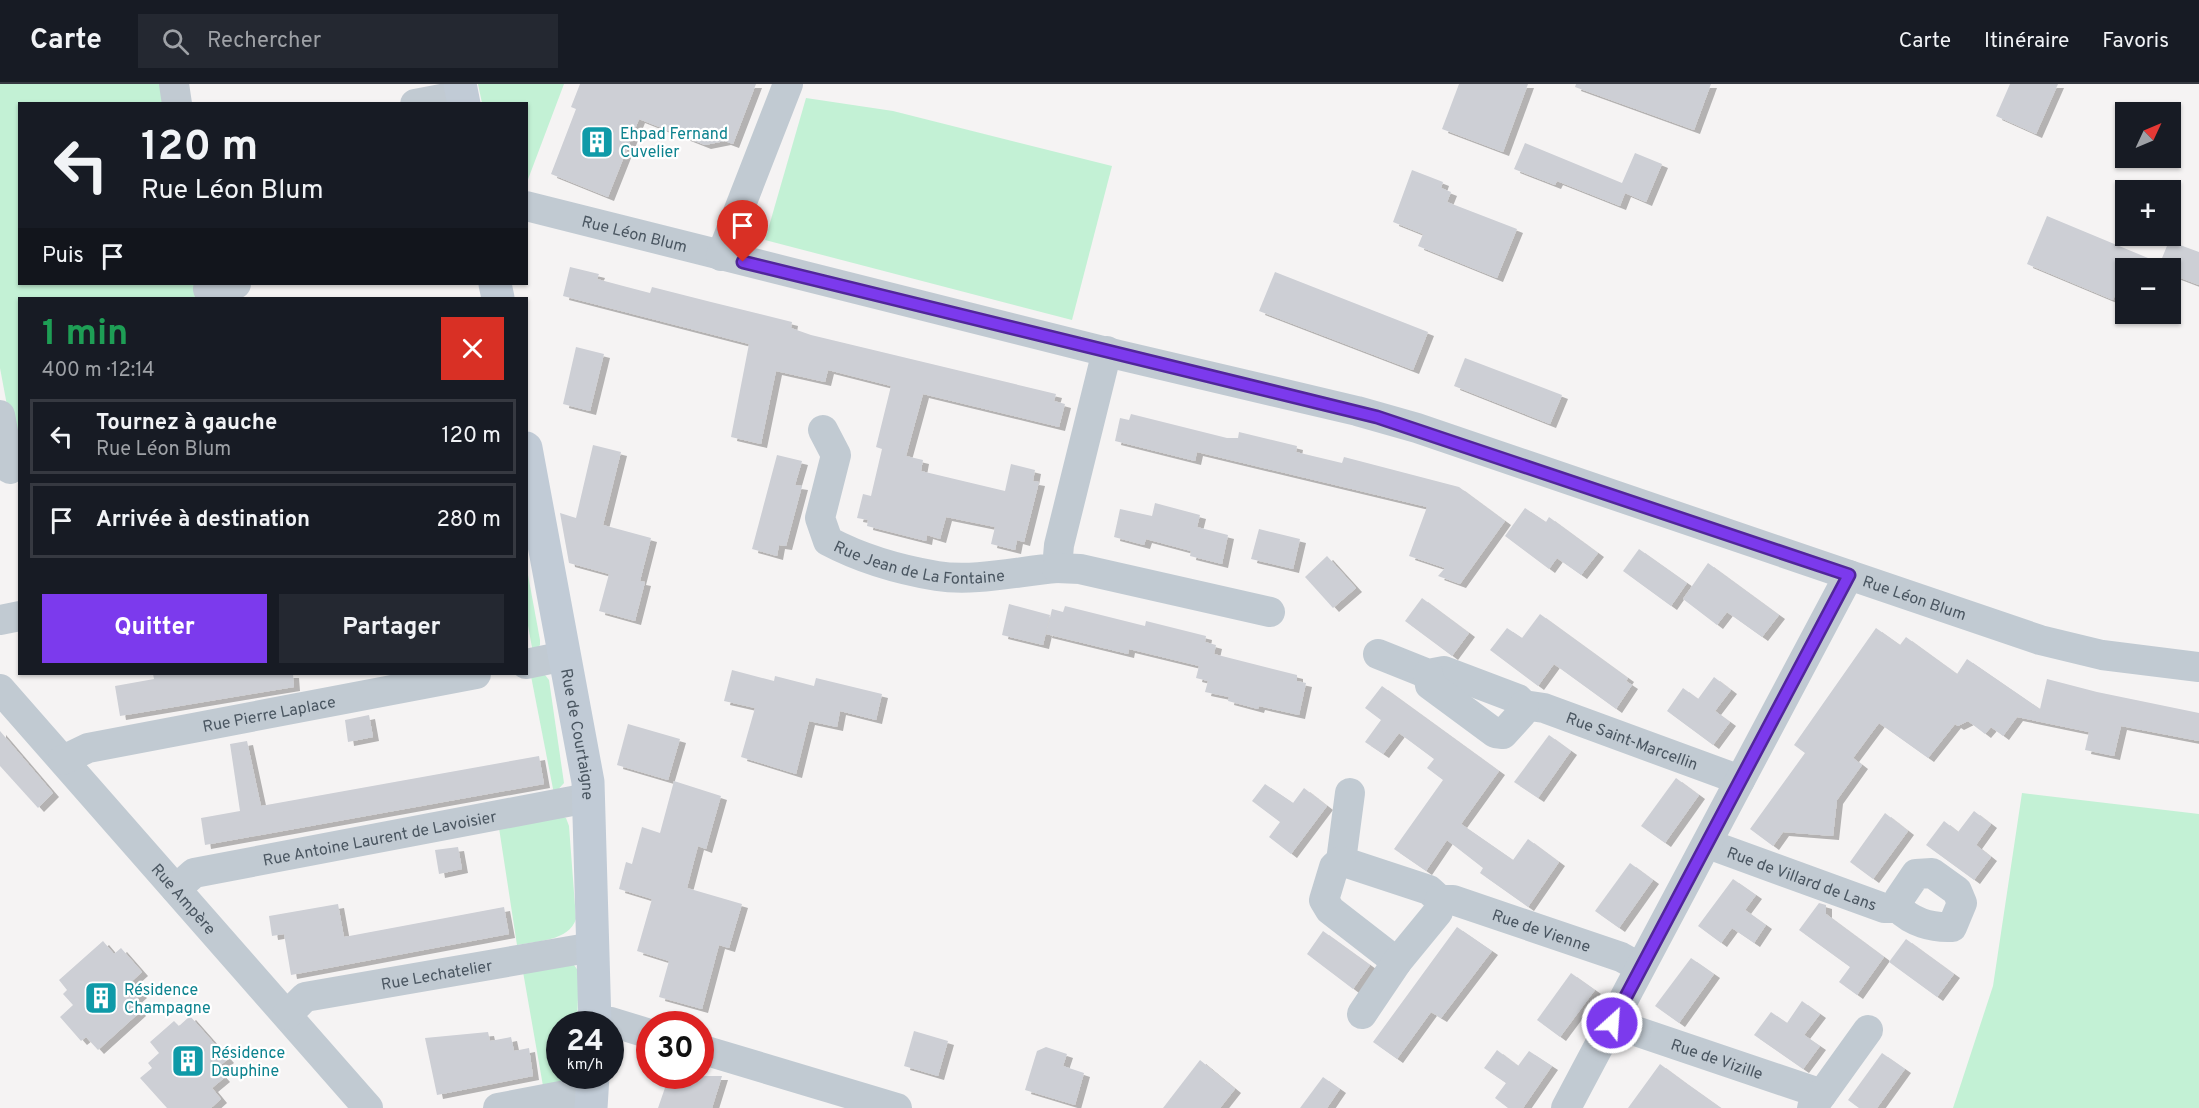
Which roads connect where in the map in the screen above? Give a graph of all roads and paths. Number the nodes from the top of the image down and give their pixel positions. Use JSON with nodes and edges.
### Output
{"nodes":[{"id":1,"x":174,"y":84,"type":"edge"},
{"id":2,"x":788,"y":84,"type":"edge"},
{"id":3,"x":462,"y":94,"type":"edge"},
{"id":4,"x":177,"y":102,"type":"edge"},
{"id":5,"x":424,"y":102,"type":"edge"},
{"id":6,"x":528,"y":207,"type":"edge"},
{"id":7,"x":721,"y":256,"type":"junction"},
{"id":8,"x":1107,"y":351,"type":"junction"},
{"id":9,"x":0,"y":415,"type":"edge"},
{"id":10,"x":823,"y":430,"type":"dead end"},
{"id":11,"x":10,"y":469,"type":"edge"},
{"id":12,"x":528,"y":469,"type":"edge"},
{"id":13,"x":533,"y":520,"type":"edge"},
{"id":14,"x":1057,"y":568,"type":"junction"},
{"id":15,"x":1849,"y":575,"type":"junction"},
{"id":16,"x":1270,"y":612,"type":"dead end"},
{"id":17,"x":18,"y":616,"type":"edge"},
{"id":18,"x":0,"y":620,"type":"edge"},
{"id":19,"x":1378,"y":654,"type":"dead end"},
{"id":20,"x":565,"y":656,"type":"junction"},
{"id":21,"x":528,"y":664,"type":"edge"},
{"id":22,"x":2199,"y":667,"type":"edge"},
{"id":23,"x":1428,"y":674,"type":"junction"},
{"id":24,"x":471,"y":675,"type":"edge"},
{"id":25,"x":0,"y":689,"type":"edge"},
{"id":26,"x":1524,"y":705,"type":"junction"},
{"id":27,"x":63,"y":760,"type":"junction"},
{"id":28,"x":1740,"y":780,"type":"junction"},
{"id":29,"x":1350,"y":793,"type":"dead end"},
{"id":30,"x":588,"y":798,"type":"junction"},
{"id":31,"x":1708,"y":844,"type":"junction"},
{"id":32,"x":1341,"y":861,"type":"junction"},
{"id":33,"x":176,"y":889,"type":"junction"},
{"id":34,"x":1440,"y":900,"type":"junction"},
{"id":35,"x":1898,"y":909,"type":"dead end"},
{"id":36,"x":593,"y":947,"type":"junction"},
{"id":37,"x":1397,"y":962,"type":"junction"},
{"id":38,"x":1639,"y":967,"type":"junction"},
{"id":39,"x":595,"y":1011,"type":"edge"},
{"id":40,"x":1362,"y":1014,"type":"dead end"},
{"id":41,"x":287,"y":1016,"type":"junction"},
{"id":42,"x":1612,"y":1023,"type":"junction"},
{"id":43,"x":1868,"y":1030,"type":"dead end"},
{"id":44,"x":714,"y":1053,"type":"edge"},
{"id":45,"x":592,"y":1091,"type":"edge"},
{"id":46,"x":1817,"y":1101,"type":"edge"},
{"id":47,"x":368,"y":1108,"type":"edge"},
{"id":48,"x":498,"y":1108,"type":"edge"},
{"id":49,"x":897,"y":1108,"type":"edge"},
{"id":50,"x":1566,"y":1108,"type":"edge"}],
"edges":[{"from":1,"to":4,"type":"street"},
{"from":2,"to":7,"type":"street"},
{"from":3,"to":5,"type":"street"},
{"from":6,"to":7,"type":"street","name":"Rue Léon Blum"},
{"from":7,"to":8,"type":"street","name":"Rue Léon Blum"},
{"from":8,"to":14,"type":"street"},
{"from":8,"to":15,"type":"street","name":"Rue Léon Blum"},
{"from":9,"to":11,"type":"street"},
{"from":10,"to":14,"type":"street","name":"Rue Jean de La Fontaine"},
{"from":12,"to":13,"type":"street","name":"Rue de Courtaigne"},
{"from":13,"to":20,"type":"street","name":"Rue de Courtaigne"},
{"from":14,"to":16,"type":"street","name":"Rue Jean de La Fontaine"},
{"from":15,"to":22,"type":"street","name":"Rue Léon Blum"},
{"from":15,"to":28,"type":"street"},
{"from":17,"to":18,"type":"street"},
{"from":19,"to":23,"type":"street","name":"Rue Saint-Marcellin"},
{"from":20,"to":21,"type":"street"},
{"from":20,"to":30,"type":"street","name":"Rue de Courtaigne"},
{"from":23,"to":26,"type":"street","name":"Rue Saint-Marcellin"},
{"from":23,"to":26,"type":"street"},
{"from":24,"to":27,"type":"street","name":"Rue Pierre Laplace"},
{"from":25,"to":27,"type":"street","name":"Rue Ampère"},
{"from":26,"to":28,"type":"street","name":"Rue Saint-Marcellin"},
{"from":27,"to":33,"type":"street","name":"Rue Ampère"},
{"from":28,"to":31,"type":"street"},
{"from":29,"to":32,"type":"street"},
{"from":30,"to":33,"type":"street","name":"Rue Antoine Laurent de Lavoisier"},
{"from":30,"to":36,"type":"street","name":"Rue de Courtaigne"},
{"from":31,"to":35,"type":"street","name":"Rue de Villard de Lans"},
{"from":31,"to":38,"type":"street"},
{"from":32,"to":34,"type":"street","name":"Rue de Vienne"},
{"from":32,"to":37,"type":"street"},
{"from":33,"to":41,"type":"street","name":"Rue Ampère"},
{"from":34,"to":37,"type":"street"},
{"from":34,"to":38,"type":"street","name":"Rue de Vienne"},
{"from":36,"to":39,"type":"street","name":"Rue de Courtaigne"},
{"from":36,"to":41,"type":"street","name":"Rue Lechatelier"},
{"from":37,"to":40,"type":"street"},
{"from":38,"to":42,"type":"street"},
{"from":41,"to":47,"type":"street","name":"Rue Ampère"},
{"from":42,"to":46,"type":"street","name":"Rue de Vizille"},
{"from":42,"to":50,"type":"street"},
{"from":43,"to":46,"type":"street","name":"Rue de Vizille"},
{"from":44,"to":49,"type":"street"},
{"from":45,"to":48,"type":"street"}]}
